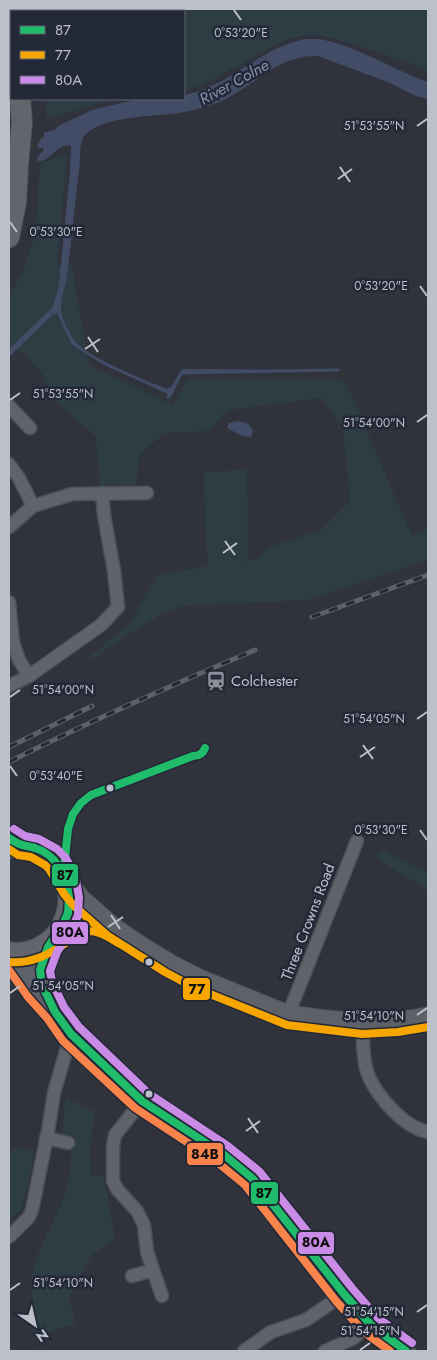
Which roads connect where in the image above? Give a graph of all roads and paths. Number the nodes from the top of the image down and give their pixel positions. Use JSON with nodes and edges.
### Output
{"nodes":[{"id":1,"x":20,"y":100,"type":"edge"},
{"id":2,"x":9,"y":134,"type":"edge"},
{"id":3,"x":18,"y":165,"type":"junction"},
{"id":4,"x":9,"y":237,"type":"edge"},
{"id":5,"x":12,"y":414,"type":"edge"},
{"id":6,"x":30,"y":428,"type":"dead end"},
{"id":7,"x":9,"y":464,"type":"edge"},
{"id":8,"x":102,"y":493,"type":"junction"},
{"id":9,"x":147,"y":493,"type":"dead end"},
{"id":10,"x":34,"y":506,"type":"junction"},
{"id":11,"x":9,"y":527,"type":"edge"},
{"id":12,"x":9,"y":602,"type":"edge"},
{"id":13,"x":29,"y":676,"type":"junction"},
{"id":14,"x":9,"y":686,"type":"edge"},
{"id":15,"x":357,"y":841,"type":"dead end"},
{"id":16,"x":13,"y":844,"type":"edge"},
{"id":17,"x":65,"y":877,"type":"junction"},
{"id":18,"x":114,"y":928,"type":"junction"},
{"id":19,"x":54,"y":937,"type":"junction"},
{"id":20,"x":9,"y":954,"type":"edge"},
{"id":21,"x":55,"y":1012,"type":"junction"},
{"id":22,"x":288,"y":1015,"type":"junction"},
{"id":23,"x":428,"y":1017,"type":"edge"},
{"id":24,"x":362,"y":1024,"type":"junction"},
{"id":25,"x":71,"y":1034,"type":"junction"},
{"id":26,"x":142,"y":1100,"type":"junction"},
{"id":27,"x":428,"y":1132,"type":"edge"},
{"id":28,"x":46,"y":1138,"type":"junction"},
{"id":29,"x":68,"y":1143,"type":"dead end"},
{"id":30,"x":9,"y":1237,"type":"edge"},
{"id":31,"x":153,"y":1270,"type":"junction"},
{"id":32,"x":132,"y":1276,"type":"dead end"},
{"id":33,"x":344,"y":1294,"type":"junction"},
{"id":34,"x":162,"y":1296,"type":"dead end"},
{"id":35,"x":371,"y":1325,"type":"junction"},
{"id":36,"x":244,"y":1351,"type":"edge"},
{"id":37,"x":325,"y":1351,"type":"edge"},
{"id":38,"x":406,"y":1351,"type":"edge"}],
"edges":[{"from":1,"to":3,"type":"main road"},
{"from":2,"to":3,"type":"main road"},
{"from":3,"to":4,"type":"main road"},
{"from":5,"to":6,"type":"street"},
{"from":7,"to":10,"type":"street"},
{"from":8,"to":9,"type":"street"},
{"from":8,"to":10,"type":"street"},
{"from":8,"to":13,"type":"street"},
{"from":10,"to":11,"type":"street"},
{"from":12,"to":13,"type":"street"},
{"from":13,"to":14,"type":"street"},
{"from":15,"to":22,"type":"street","name":"Three Crowns Road"},
{"from":16,"to":17,"type":"main road"},
{"from":17,"to":18,"type":"street"},
{"from":17,"to":19,"type":"main road"},
{"from":18,"to":19,"type":"street"},
{"from":18,"to":22,"type":"street"},
{"from":19,"to":20,"type":"main road"},
{"from":19,"to":21,"type":"street"},
{"from":20,"to":21,"type":"street"},
{"from":21,"to":25,"type":"street"},
{"from":22,"to":24,"type":"street"},
{"from":23,"to":24,"type":"street"},
{"from":24,"to":27,"type":"street"},
{"from":25,"to":26,"type":"street"},
{"from":25,"to":28,"type":"street"},
{"from":26,"to":31,"type":"street"},
{"from":26,"to":33,"type":"street"},
{"from":28,"to":29,"type":"street"},
{"from":28,"to":30,"type":"street"},
{"from":31,"to":32,"type":"street"},
{"from":31,"to":34,"type":"street"},
{"from":33,"to":35,"type":"street"},
{"from":33,"to":36,"type":"street"},
{"from":35,"to":37,"type":"street"},
{"from":35,"to":38,"type":"street"}]}
